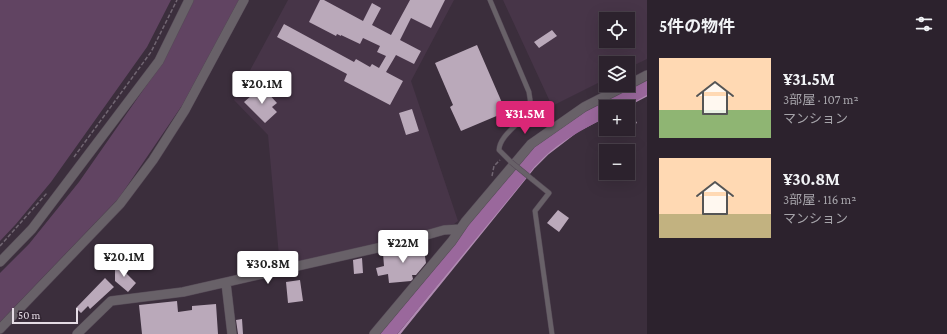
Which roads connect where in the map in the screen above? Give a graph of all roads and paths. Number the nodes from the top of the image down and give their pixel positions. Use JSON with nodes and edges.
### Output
{"nodes":[{"id":1,"x":178,"y":0,"type":"edge"},
{"id":2,"x":189,"y":0,"type":"edge"},
{"id":3,"x":244,"y":0,"type":"edge"},
{"id":4,"x":490,"y":0,"type":"edge"},
{"id":5,"x":647,"y":75,"type":"edge"},
{"id":6,"x":635,"y":81,"type":"edge"},
{"id":7,"x":614,"y":92,"type":"edge"},
{"id":8,"x":71,"y":161,"type":"dead end"},
{"id":9,"x":48,"y":192,"type":"dead end"},
{"id":10,"x":460,"y":229,"type":"junction"},
{"id":11,"x":0,"y":246,"type":"edge"},
{"id":12,"x":0,"y":262,"type":"edge"},
{"id":13,"x":226,"y":283,"type":"junction"},
{"id":14,"x":0,"y":329,"type":"edge"},
{"id":15,"x":77,"y":334,"type":"edge"},
{"id":16,"x":232,"y":334,"type":"edge"},
{"id":17,"x":374,"y":334,"type":"edge"},
{"id":18,"x":552,"y":334,"type":"edge"}],
"edges":[{"from":1,"to":8,"type":"path"},
{"from":2,"to":12,"type":"street"},
{"from":3,"to":14,"type":"street"},
{"from":4,"to":18,"type":"lane","bridge":true},
{"from":5,"to":6,"type":"street"},
{"from":7,"to":10,"type":"street"},
{"from":9,"to":11,"type":"path"},
{"from":10,"to":13,"type":"street"},
{"from":10,"to":17,"type":"street"},
{"from":13,"to":15,"type":"street"},
{"from":13,"to":16,"type":"street"}]}
